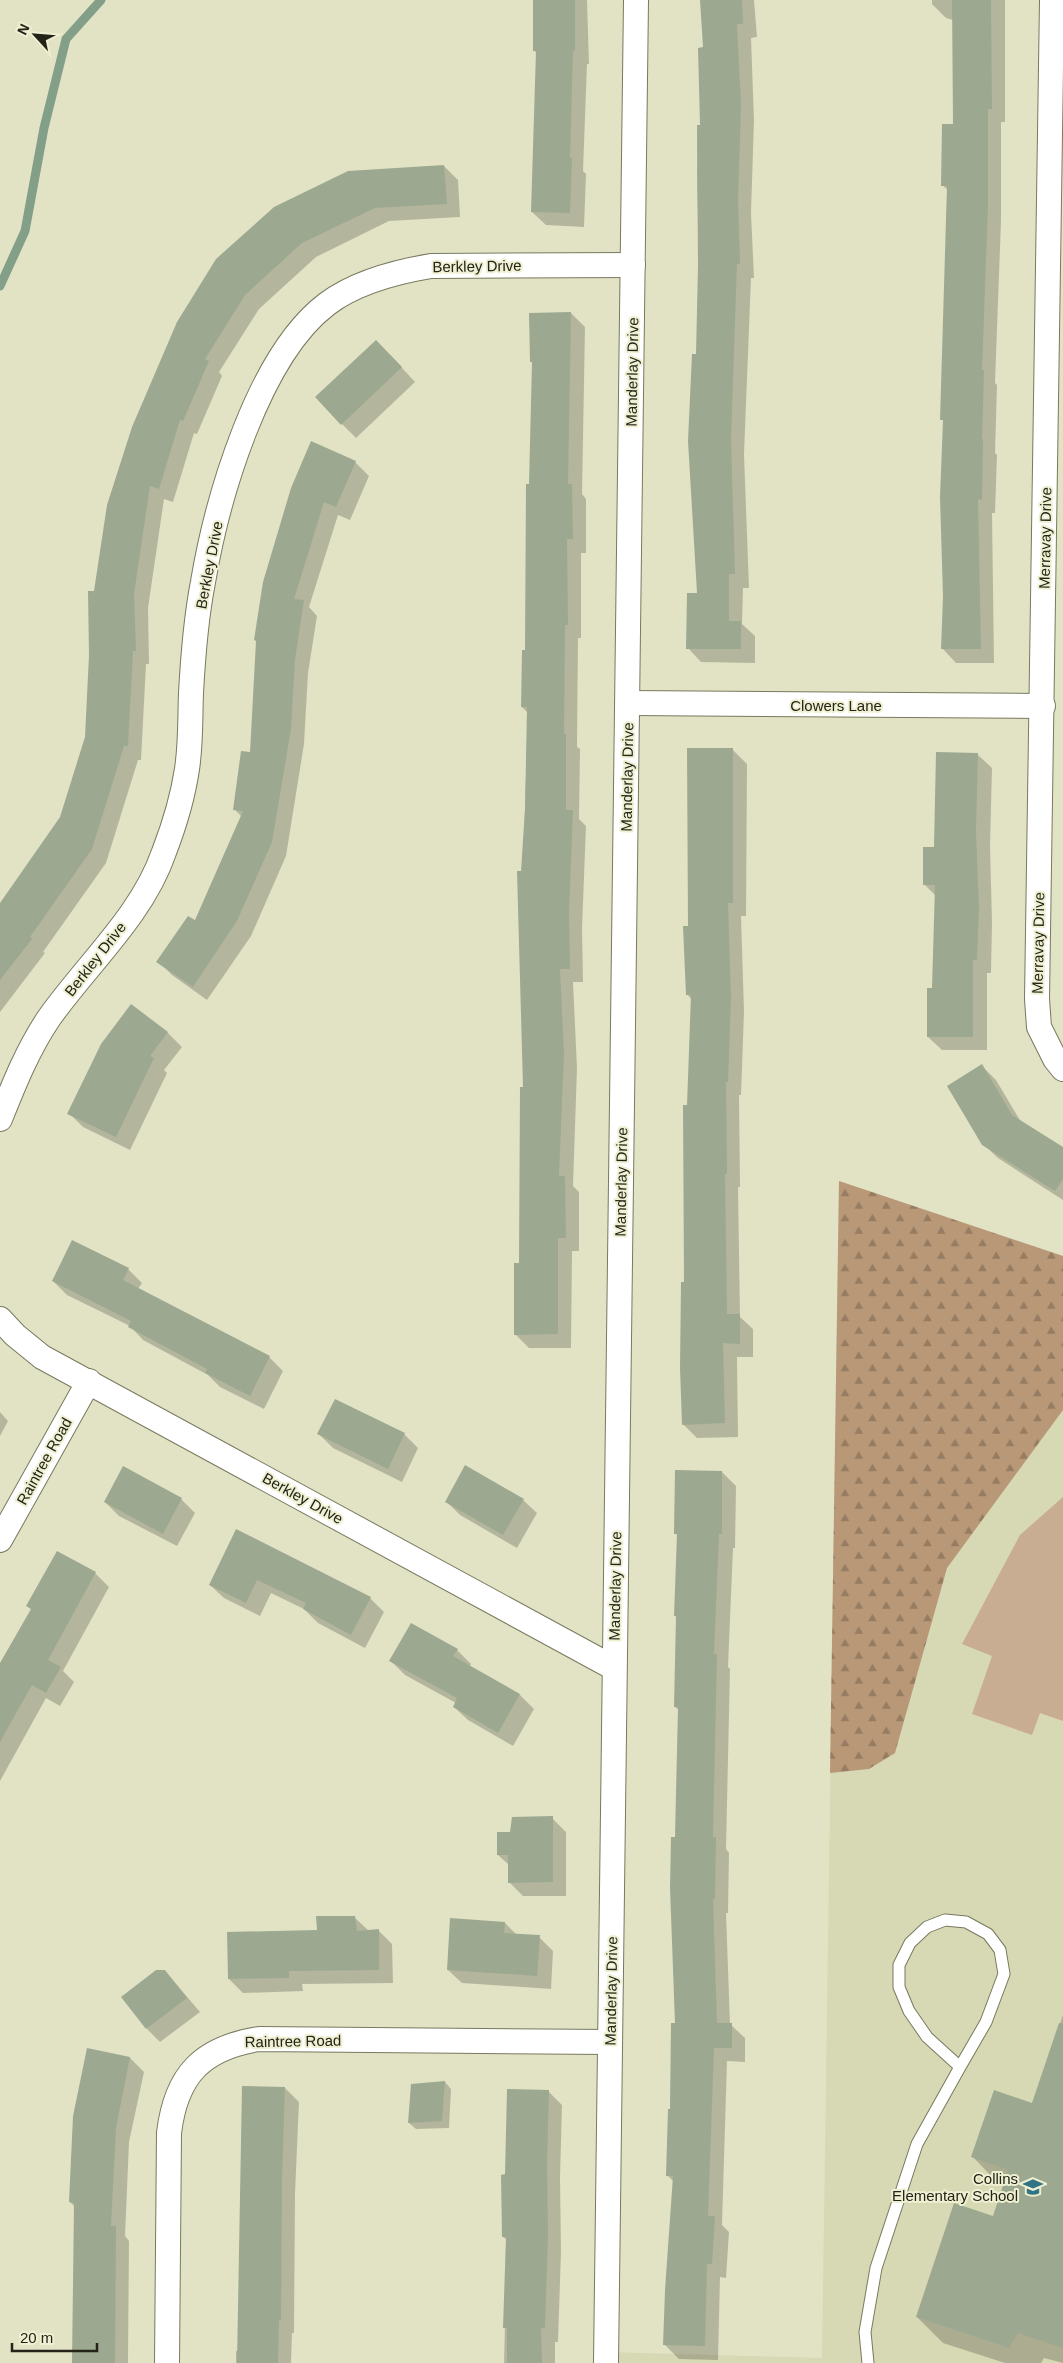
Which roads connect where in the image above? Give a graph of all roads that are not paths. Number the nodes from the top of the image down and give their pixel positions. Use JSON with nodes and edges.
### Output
{"nodes":[{"id":1,"x":636,"y":0,"type":"edge"},
{"id":2,"x":1052,"y":0,"type":"edge"},
{"id":3,"x":633,"y":265,"type":"junction"},
{"id":4,"x":629,"y":703,"type":"junction"},
{"id":5,"x":1043,"y":706,"type":"junction"},
{"id":6,"x":1063,"y":1069,"type":"edge"},
{"id":7,"x":0,"y":1119,"type":"edge"},
{"id":8,"x":0,"y":1319,"type":"edge"},
{"id":9,"x":89,"y":1381,"type":"junction"},
{"id":10,"x":0,"y":1540,"type":"edge"},
{"id":11,"x":614,"y":1668,"type":"junction"},
{"id":12,"x":610,"y":2042,"type":"junction"},
{"id":13,"x":960,"y":2067,"type":"junction"},
{"id":14,"x":167,"y":2363,"type":"edge"},
{"id":15,"x":606,"y":2363,"type":"edge"},
{"id":16,"x":868,"y":2363,"type":"edge"}],
"edges":[{"from":1,"to":3,"type":"street","name":"Manderlay Drive"},
{"from":2,"to":5,"type":"street","name":"Merravay Drive"},
{"from":3,"to":4,"type":"street","name":"Manderlay Drive"},
{"from":3,"to":7,"type":"street","name":"Berkley Drive"},
{"from":4,"to":5,"type":"street","name":"Clowers Lane"},
{"from":4,"to":11,"type":"street","name":"Manderlay Drive"},
{"from":5,"to":6,"type":"street","name":"Merravay Drive"},
{"from":8,"to":9,"type":"street","name":"Berkley Drive"},
{"from":9,"to":10,"type":"street","name":"Raintree Road"},
{"from":9,"to":11,"type":"street","name":"Berkley Drive"},
{"from":11,"to":12,"type":"street","name":"Manderlay Drive"},
{"from":12,"to":14,"type":"street","name":"Raintree Road"},
{"from":12,"to":15,"type":"street","name":"Manderlay Drive"},
{"from":13,"to":13,"type":"lane"},
{"from":13,"to":16,"type":"lane"}]}
